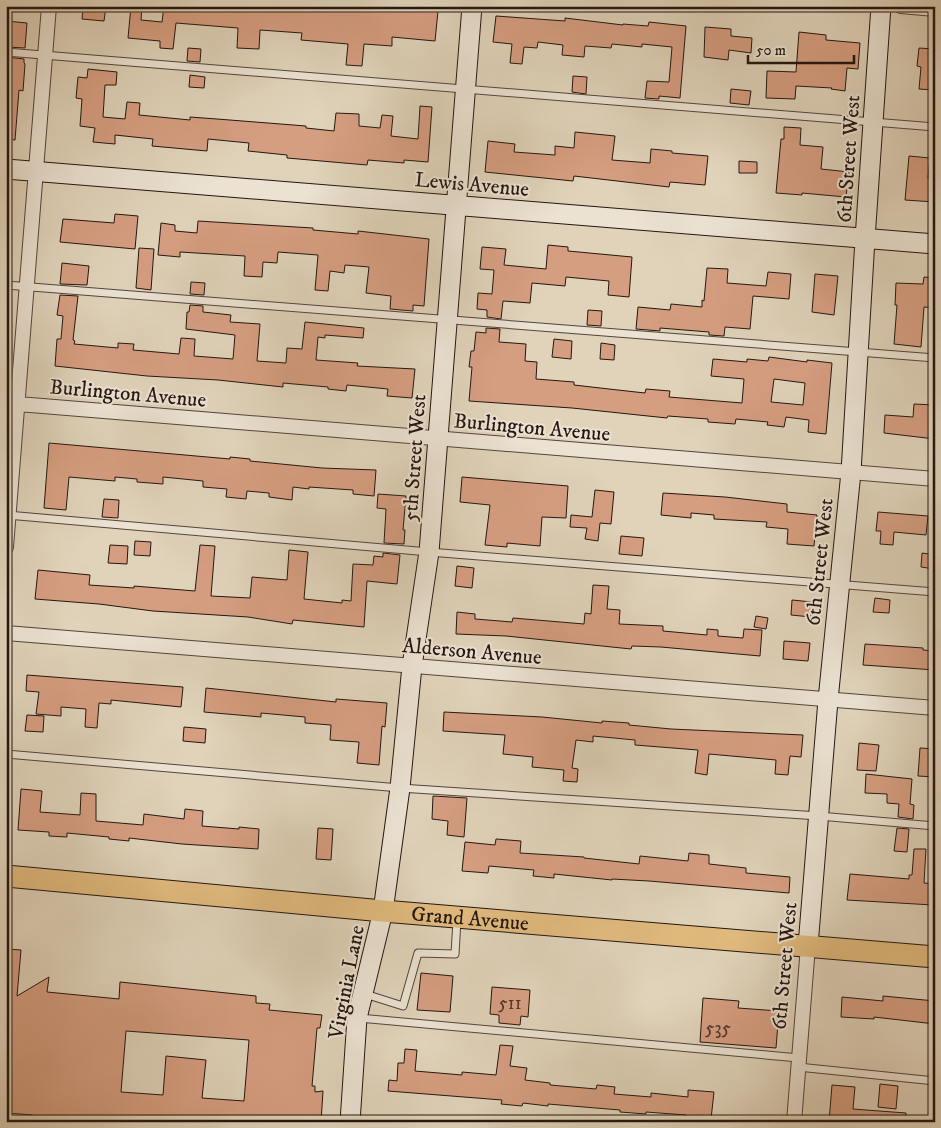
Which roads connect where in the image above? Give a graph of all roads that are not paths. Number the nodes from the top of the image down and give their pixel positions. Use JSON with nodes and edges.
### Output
{"nodes":[{"id":1,"x":50,"y":6,"type":"edge"},
{"id":2,"x":472,"y":6,"type":"edge"},
{"id":3,"x":882,"y":6,"type":"edge"},
{"id":4,"x":901,"y":6,"type":"edge"},
{"id":5,"x":935,"y":9,"type":"edge"},
{"id":6,"x":6,"y":52,"type":"edge"},
{"id":7,"x":46,"y":55,"type":"junction"},
{"id":8,"x":465,"y":89,"type":"junction"},
{"id":9,"x":873,"y":122,"type":"junction"},
{"id":10,"x":935,"y":127,"type":"edge"},
{"id":11,"x":6,"y":169,"type":"edge"},
{"id":12,"x":36,"y":172,"type":"junction"},
{"id":13,"x":456,"y":206,"type":"junction"},
{"id":14,"x":865,"y":239,"type":"junction"},
{"id":15,"x":935,"y":244,"type":"edge"},
{"id":16,"x":6,"y":285,"type":"edge"},
{"id":17,"x":27,"y":287,"type":"junction"},
{"id":18,"x":447,"y":320,"type":"junction"},
{"id":19,"x":858,"y":352,"type":"junction"},
{"id":20,"x":935,"y":358,"type":"edge"},
{"id":21,"x":12,"y":404,"type":"edge"},
{"id":22,"x":438,"y":439,"type":"junction"},
{"id":23,"x":851,"y":472,"type":"junction"},
{"id":24,"x":935,"y":479,"type":"edge"},
{"id":25,"x":8,"y":515,"type":"edge"},
{"id":26,"x":6,"y":547,"type":"edge"},
{"id":27,"x":429,"y":552,"type":"junction"},
{"id":28,"x":840,"y":584,"type":"junction"},
{"id":29,"x":935,"y":592,"type":"edge"},
{"id":30,"x":6,"y":634,"type":"edge"},
{"id":31,"x":412,"y":666,"type":"junction"},
{"id":32,"x":828,"y":700,"type":"junction"},
{"id":33,"x":935,"y":708,"type":"edge"},
{"id":34,"x":6,"y":754,"type":"edge"},
{"id":35,"x":400,"y":788,"type":"junction"},
{"id":36,"x":818,"y":816,"type":"junction"},
{"id":37,"x":935,"y":826,"type":"edge"},
{"id":38,"x":6,"y":876,"type":"edge"},
{"id":39,"x":383,"y":911,"type":"junction"},
{"id":40,"x":457,"y":917,"type":"junction"},
{"id":41,"x":808,"y":946,"type":"junction"},
{"id":42,"x":935,"y":956,"type":"edge"},
{"id":43,"x":363,"y":994,"type":"junction"},
{"id":44,"x":357,"y":1018,"type":"junction"},
{"id":45,"x":799,"y":1063,"type":"junction"},
{"id":46,"x":935,"y":1080,"type":"edge"},
{"id":47,"x":350,"y":1122,"type":"edge"},
{"id":48,"x":794,"y":1122,"type":"edge"}],
"edges":[{"from":1,"to":7,"type":"street"},
{"from":2,"to":8,"type":"street","name":"5th Street West"},
{"from":3,"to":9,"type":"street","name":"6th Street West"},
{"from":4,"to":5,"type":"street"},
{"from":6,"to":7,"type":"lane"},
{"from":7,"to":8,"type":"lane"},
{"from":7,"to":12,"type":"street"},
{"from":8,"to":9,"type":"lane"},
{"from":8,"to":13,"type":"street","name":"5th Street West"},
{"from":9,"to":10,"type":"lane"},
{"from":9,"to":14,"type":"street","name":"6th Street West"},
{"from":11,"to":12,"type":"street","name":"Lewis Avenue"},
{"from":12,"to":13,"type":"street","name":"Lewis Avenue"},
{"from":12,"to":17,"type":"street"},
{"from":13,"to":14,"type":"street","name":"Lewis Avenue"},
{"from":13,"to":18,"type":"street","name":"5th Street West"},
{"from":14,"to":15,"type":"street","name":"Lewis Avenue"},
{"from":14,"to":19,"type":"street","name":"6th Street West"},
{"from":16,"to":17,"type":"lane"},
{"from":17,"to":18,"type":"lane"},
{"from":17,"to":21,"type":"street"},
{"from":18,"to":19,"type":"lane"},
{"from":18,"to":22,"type":"street","name":"5th Street West"},
{"from":19,"to":20,"type":"lane"},
{"from":19,"to":23,"type":"street","name":"6th Street West"},
{"from":21,"to":22,"type":"street","name":"Burlington Avenue"},
{"from":21,"to":25,"type":"street"},
{"from":22,"to":23,"type":"street","name":"Burlington Avenue"},
{"from":22,"to":27,"type":"street","name":"5th Street West"},
{"from":23,"to":24,"type":"street","name":"Burlington Avenue"},
{"from":23,"to":28,"type":"street","name":"6th Street West"},
{"from":25,"to":26,"type":"street"},
{"from":25,"to":27,"type":"lane"},
{"from":27,"to":28,"type":"lane"},
{"from":27,"to":31,"type":"street","name":"5th Street West"},
{"from":28,"to":29,"type":"lane"},
{"from":28,"to":32,"type":"street","name":"6th Street West"},
{"from":30,"to":31,"type":"street","name":"Alderson Avenue"},
{"from":31,"to":32,"type":"street","name":"Alderson Avenue"},
{"from":31,"to":35,"type":"street","name":"5th Street West"},
{"from":32,"to":33,"type":"street","name":"Alderson Avenue"},
{"from":32,"to":36,"type":"street","name":"6th Street West"},
{"from":34,"to":35,"type":"lane"},
{"from":35,"to":36,"type":"lane"},
{"from":35,"to":39,"type":"street","name":"5th Street West"},
{"from":36,"to":37,"type":"lane"},
{"from":36,"to":41,"type":"street","name":"6th Street West"},
{"from":38,"to":39,"type":"main road","name":"Grand Avenue"},
{"from":39,"to":40,"type":"main road","name":"Grand Avenue"},
{"from":39,"to":43,"type":"street","name":"Virginia Lane"},
{"from":40,"to":41,"type":"main road","name":"Grand Avenue"},
{"from":40,"to":43,"type":"lane"},
{"from":41,"to":42,"type":"main road","name":"Grand Avenue"},
{"from":41,"to":45,"type":"street","name":"6th Street West"},
{"from":43,"to":44,"type":"street","name":"Virginia Lane"},
{"from":44,"to":45,"type":"lane"},
{"from":44,"to":47,"type":"street","name":"Virginia Lane"},
{"from":45,"to":46,"type":"lane"},
{"from":45,"to":48,"type":"street","name":"6th Street West"}]}
